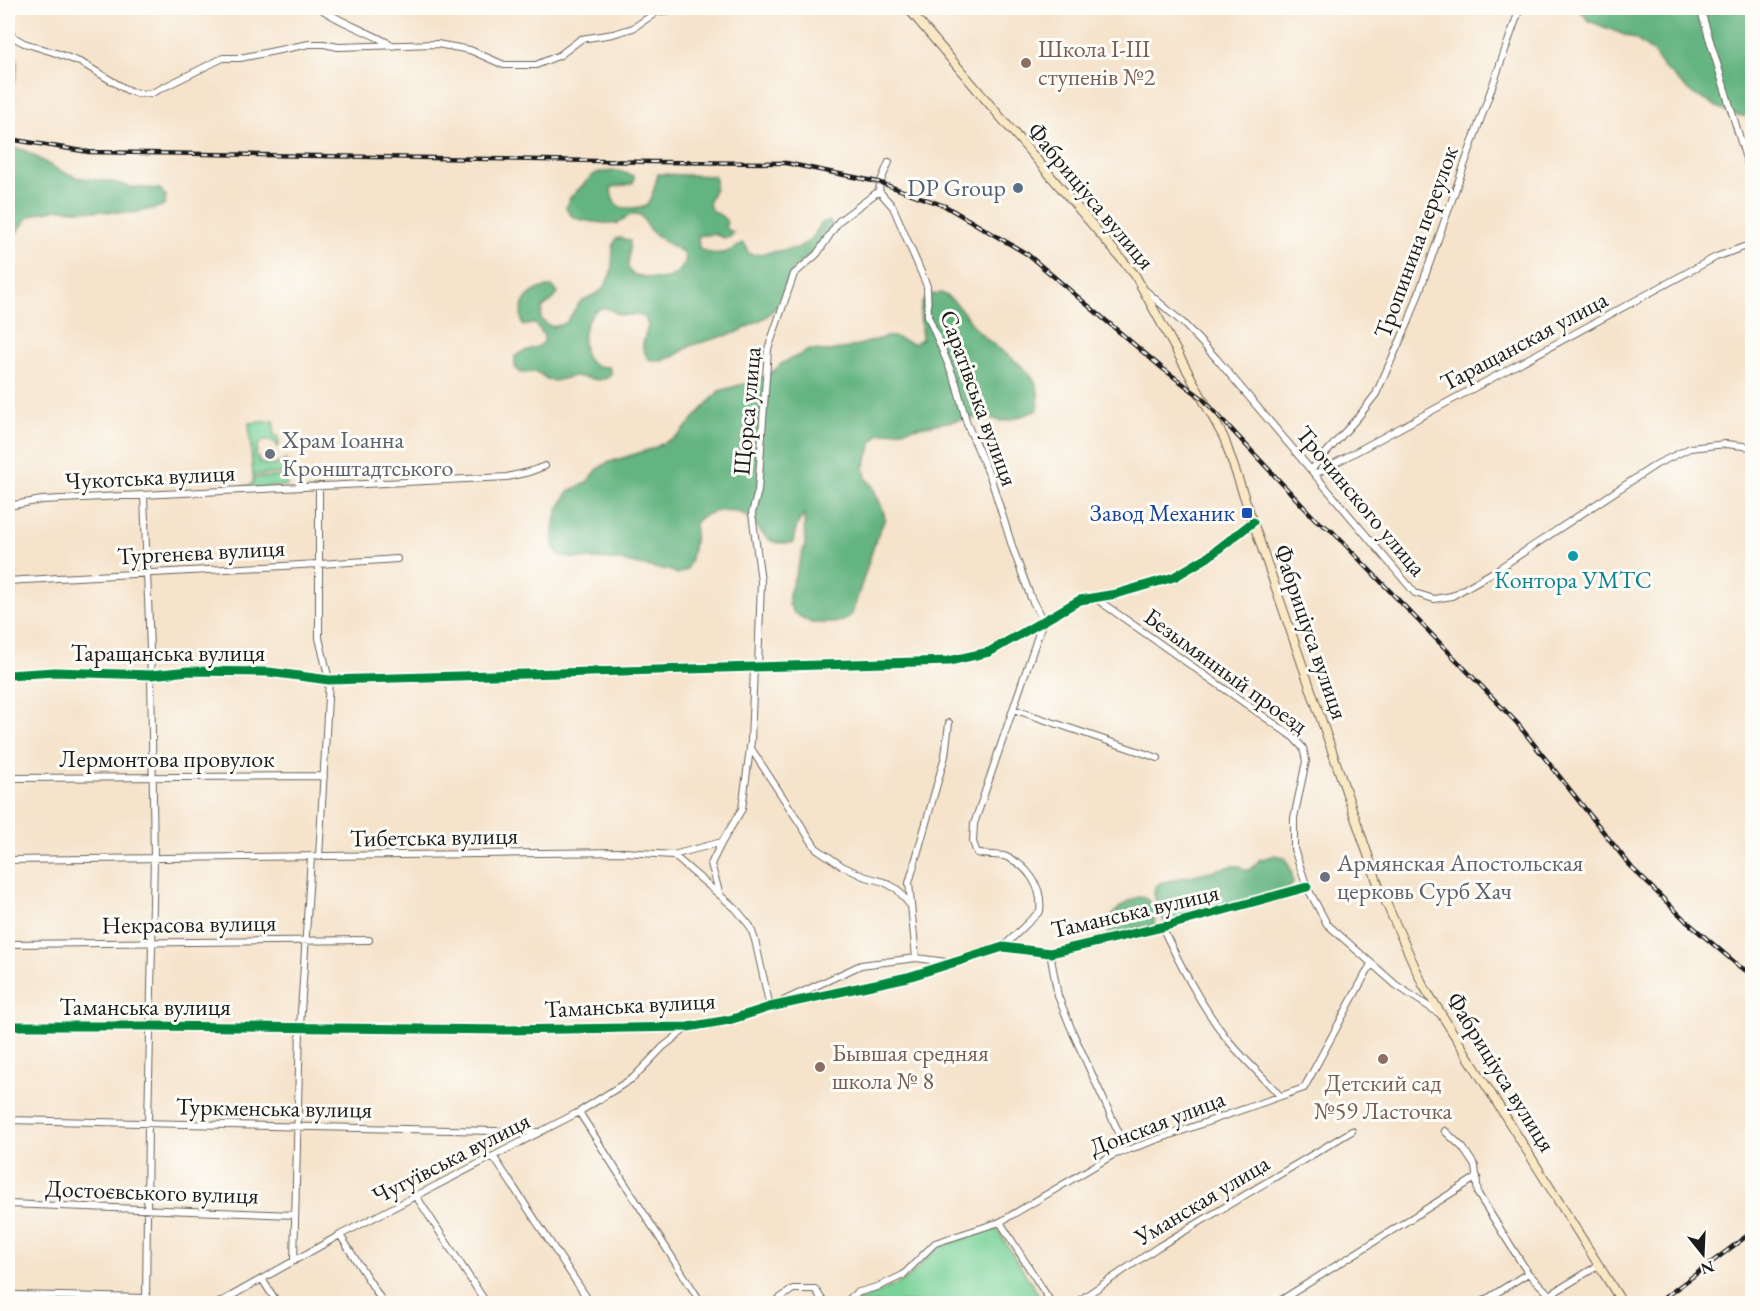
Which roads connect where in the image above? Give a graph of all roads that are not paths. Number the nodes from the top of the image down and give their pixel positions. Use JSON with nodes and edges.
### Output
{"nodes":[{"id":1,"x":320,"y":8,"type":"edge"},
{"id":2,"x":683,"y":8,"type":"edge"},
{"id":3,"x":910,"y":8,"type":"edge"},
{"id":4,"x":1520,"y":8,"type":"edge"},
{"id":5,"x":1700,"y":8,"type":"edge"},
{"id":6,"x":8,"y":27,"type":"edge"},
{"id":7,"x":393,"y":46,"type":"junction"},
{"id":8,"x":890,"y":162,"type":"dead end"},
{"id":9,"x":1752,"y":178,"type":"edge"},
{"id":10,"x":879,"y":190,"type":"junction"},
{"id":11,"x":1752,"y":244,"type":"edge"},
{"id":12,"x":1141,"y":287,"type":"junction"},
{"id":13,"x":1752,"y":447,"type":"edge"},
{"id":14,"x":545,"y":466,"type":"dead end"},
{"id":15,"x":1313,"y":472,"type":"junction"},
{"id":16,"x":319,"y":486,"type":"junction"},
{"id":17,"x":144,"y":496,"type":"junction"},
{"id":18,"x":8,"y":506,"type":"edge"},
{"id":19,"x":1253,"y":522,"type":"junction"},
{"id":20,"x":397,"y":559,"type":"dead end"},
{"id":21,"x":318,"y":564,"type":"junction"},
{"id":22,"x":146,"y":572,"type":"junction"},
{"id":23,"x":8,"y":581,"type":"edge"},
{"id":24,"x":1094,"y":598,"type":"junction"},
{"id":25,"x":1043,"y":621,"type":"junction"},
{"id":26,"x":756,"y":668,"type":"junction"},
{"id":27,"x":8,"y":675,"type":"edge"},
{"id":28,"x":151,"y":675,"type":"junction"},
{"id":29,"x":329,"y":680,"type":"junction"},
{"id":30,"x":1013,"y":709,"type":"junction"},
{"id":31,"x":949,"y":723,"type":"dead end"},
{"id":32,"x":750,"y":747,"type":"junction"},
{"id":33,"x":1158,"y":758,"type":"dead end"},
{"id":34,"x":324,"y":776,"type":"junction"},
{"id":35,"x":153,"y":777,"type":"junction"},
{"id":36,"x":10,"y":778,"type":"dead end"},
{"id":37,"x":722,"y":842,"type":"junction"},
{"id":38,"x":673,"y":855,"type":"junction"},
{"id":39,"x":311,"y":857,"type":"junction"},
{"id":40,"x":319,"y":857,"type":"junction"},
{"id":41,"x":154,"y":858,"type":"junction"},
{"id":42,"x":8,"y":860,"type":"edge"},
{"id":43,"x":1307,"y":887,"type":"junction"},
{"id":44,"x":720,"y":895,"type":"junction"},
{"id":45,"x":910,"y":906,"type":"junction"},
{"id":46,"x":1162,"y":927,"type":"junction"},
{"id":47,"x":304,"y":940,"type":"junction"},
{"id":48,"x":369,"y":940,"type":"dead end"},
{"id":49,"x":152,"y":942,"type":"junction"},
{"id":50,"x":9,"y":944,"type":"dead end"},
{"id":51,"x":1003,"y":946,"type":"junction"},
{"id":52,"x":1050,"y":953,"type":"junction"},
{"id":53,"x":916,"y":958,"type":"junction"},
{"id":54,"x":951,"y":963,"type":"junction"},
{"id":55,"x":1371,"y":964,"type":"junction"},
{"id":56,"x":770,"y":1007,"type":"junction"},
{"id":57,"x":1441,"y":1015,"type":"junction"},
{"id":58,"x":8,"y":1026,"type":"edge"},
{"id":59,"x":150,"y":1026,"type":"junction"},
{"id":60,"x":300,"y":1027,"type":"junction"},
{"id":61,"x":688,"y":1027,"type":"junction"},
{"id":62,"x":1280,"y":1096,"type":"junction"},
{"id":63,"x":579,"y":1112,"type":"junction"},
{"id":64,"x":8,"y":1120,"type":"edge"},
{"id":65,"x":147,"y":1123,"type":"junction"},
{"id":66,"x":297,"y":1127,"type":"junction"},
{"id":67,"x":1352,"y":1131,"type":"dead end"},
{"id":68,"x":1445,"y":1131,"type":"dead end"},
{"id":69,"x":540,"y":1132,"type":"junction"},
{"id":70,"x":1120,"y":1153,"type":"junction"},
{"id":71,"x":493,"y":1156,"type":"junction"},
{"id":72,"x":1477,"y":1176,"type":"junction"},
{"id":73,"x":416,"y":1196,"type":"junction"},
{"id":74,"x":8,"y":1204,"type":"edge"},
{"id":75,"x":147,"y":1210,"type":"junction"},
{"id":76,"x":295,"y":1215,"type":"junction"},
{"id":77,"x":1000,"y":1222,"type":"junction"},
{"id":78,"x":340,"y":1235,"type":"junction"},
{"id":79,"x":294,"y":1261,"type":"junction"},
{"id":80,"x":1599,"y":1265,"type":"junction"},
{"id":81,"x":1528,"y":1273,"type":"junction"},
{"id":82,"x":262,"y":1279,"type":"junction"},
{"id":83,"x":16,"y":1295,"type":"dead end"},
{"id":84,"x":146,"y":1301,"type":"edge"},
{"id":85,"x":217,"y":1304,"type":"edge"},
{"id":86,"x":278,"y":1304,"type":"edge"},
{"id":87,"x":384,"y":1304,"type":"edge"},
{"id":88,"x":487,"y":1304,"type":"edge"},
{"id":89,"x":591,"y":1304,"type":"edge"},
{"id":90,"x":702,"y":1304,"type":"edge"},
{"id":91,"x":772,"y":1304,"type":"edge"},
{"id":92,"x":825,"y":1304,"type":"edge"},
{"id":93,"x":844,"y":1304,"type":"edge"},
{"id":94,"x":1052,"y":1304,"type":"edge"},
{"id":95,"x":1074,"y":1304,"type":"edge"},
{"id":96,"x":1275,"y":1304,"type":"edge"},
{"id":97,"x":1479,"y":1304,"type":"edge"},
{"id":98,"x":1623,"y":1304,"type":"edge"}],
"edges":[{"from":1,"to":7,"type":"street"},
{"from":2,"to":7,"type":"street"},
{"from":3,"to":12,"type":"main road","name":"Фабриціуса вулиця"},
{"from":4,"to":15,"type":"street","name":"Тропинина переулок"},
{"from":5,"to":9,"type":"street"},
{"from":6,"to":7,"type":"street"},
{"from":8,"to":10,"type":"street"},
{"from":10,"to":25,"type":"street","name":"Саратівська вулиця"},
{"from":10,"to":26,"type":"street","name":"Щорса улица"},
{"from":11,"to":15,"type":"street","name":"Таращанская улица"},
{"from":12,"to":15,"type":"street","name":"Трочинского улица"},
{"from":12,"to":19,"type":"main road","name":"Фабриціуса вулиця"},
{"from":13,"to":15,"type":"street","name":"Трочинского улица"},
{"from":14,"to":16,"type":"street","name":"Чукотська вулиця"},
{"from":16,"to":17,"type":"street","name":"Чукотська вулиця"},
{"from":16,"to":21,"type":"street"},
{"from":17,"to":18,"type":"street","name":"Чукотська вулиця"},
{"from":17,"to":22,"type":"street"},
{"from":19,"to":24,"type":"street","name":"Таращанська вулиця"},
{"from":19,"to":57,"type":"main road","name":"Фабриціуса вулиця"},
{"from":20,"to":21,"type":"street","name":"Тургенєва вулиця"},
{"from":21,"to":22,"type":"street","name":"Тургенєва вулиця"},
{"from":21,"to":29,"type":"street"},
{"from":22,"to":23,"type":"street","name":"Тургенєва вулиця"},
{"from":22,"to":28,"type":"street"},
{"from":24,"to":25,"type":"street","name":"Таращанська вулиця"},
{"from":24,"to":43,"type":"street","name":"Безымянный проезд"},
{"from":25,"to":26,"type":"street","name":"Таращанська вулиця"},
{"from":25,"to":30,"type":"street"},
{"from":26,"to":29,"type":"street","name":"Таращанська вулиця"},
{"from":26,"to":32,"type":"street","name":"Щорса улица"},
{"from":27,"to":28,"type":"street","name":"Таращанська вулиця"},
{"from":28,"to":29,"type":"street","name":"Таращанська вулиця"},
{"from":28,"to":35,"type":"street"},
{"from":29,"to":34,"type":"street"},
{"from":30,"to":33,"type":"street"},
{"from":30,"to":51,"type":"street"},
{"from":31,"to":45,"type":"street"},
{"from":32,"to":37,"type":"street","name":"Щорса улица"},
{"from":32,"to":45,"type":"street"},
{"from":34,"to":35,"type":"street","name":"Лермонтова провулок"},
{"from":34,"to":40,"type":"street"},
{"from":35,"to":36,"type":"street","name":"Лермонтова провулок"},
{"from":35,"to":41,"type":"street"},
{"from":37,"to":38,"type":"street","name":"Тибетська вулиця"},
{"from":37,"to":44,"type":"street","name":"Щорса улица"},
{"from":38,"to":40,"type":"street","name":"Тибетська вулиця"},
{"from":38,"to":44,"type":"street"},
{"from":39,"to":40,"type":"street","name":"Тибетська вулиця"},
{"from":39,"to":41,"type":"street","name":"Тибетська вулиця"},
{"from":39,"to":47,"type":"street"},
{"from":41,"to":42,"type":"street","name":"Тибетська вулиця"},
{"from":41,"to":49,"type":"street"},
{"from":43,"to":46,"type":"street","name":"Таманська вулиця"},
{"from":43,"to":55,"type":"street","name":"Безымянный проезд"},
{"from":44,"to":56,"type":"street"},
{"from":45,"to":53,"type":"street"},
{"from":46,"to":52,"type":"street","name":"Таманська вулиця"},
{"from":46,"to":62,"type":"street"},
{"from":47,"to":48,"type":"street","name":"Некрасова вулиця"},
{"from":47,"to":49,"type":"street","name":"Некрасова вулиця"},
{"from":47,"to":60,"type":"street"},
{"from":49,"to":50,"type":"street","name":"Некрасова вулиця"},
{"from":49,"to":59,"type":"street"},
{"from":51,"to":52,"type":"street","name":"Таманська вулиця"},
{"from":51,"to":54,"type":"street","name":"Таманська вулиця"},
{"from":52,"to":70,"type":"street"},
{"from":53,"to":54,"type":"street"},
{"from":53,"to":56,"type":"street"},
{"from":54,"to":56,"type":"street","name":"Таманська вулиця"},
{"from":55,"to":57,"type":"street","name":"Безымянный проезд"},
{"from":55,"to":62,"type":"street","name":"Донская улица"},
{"from":56,"to":61,"type":"street","name":"Таманська вулиця"},
{"from":57,"to":80,"type":"main road","name":"Фабриціуса вулиця"},
{"from":58,"to":59,"type":"street","name":"Таманська вулиця"},
{"from":59,"to":60,"type":"street","name":"Таманська вулиця"},
{"from":59,"to":65,"type":"street"},
{"from":60,"to":61,"type":"street","name":"Таманська вулиця"},
{"from":60,"to":66,"type":"street"},
{"from":61,"to":63,"type":"street","name":"Чугуївська вулиця"},
{"from":62,"to":70,"type":"street","name":"Донская улица"},
{"from":63,"to":69,"type":"street","name":"Чугуївська вулиця"},
{"from":63,"to":90,"type":"street"},
{"from":64,"to":65,"type":"street","name":"Туркменська вулиця"},
{"from":65,"to":66,"type":"street","name":"Туркменська вулиця"},
{"from":65,"to":75,"type":"street"},
{"from":66,"to":69,"type":"street","name":"Туркменська вулиця"},
{"from":66,"to":76,"type":"street"},
{"from":67,"to":95,"type":"street","name":"Уманская улица"},
{"from":68,"to":72,"type":"street"},
{"from":69,"to":71,"type":"street","name":"Чугуївська вулиця"},
{"from":70,"to":77,"type":"street","name":"Донская улица"},
{"from":71,"to":73,"type":"street","name":"Чугуївська вулиця"},
{"from":71,"to":89,"type":"street"},
{"from":72,"to":81,"type":"street"},
{"from":72,"to":96,"type":"street"},
{"from":73,"to":78,"type":"street","name":"Чугуївська вулиця"},
{"from":73,"to":88,"type":"street"},
{"from":74,"to":75,"type":"street","name":"Достоєвського вулиця"},
{"from":75,"to":76,"type":"street","name":"Достоєвського вулиця"},
{"from":75,"to":84,"type":"street"},
{"from":76,"to":79,"type":"street"},
{"from":77,"to":93,"type":"street","name":"Донская улица"},
{"from":77,"to":94,"type":"street"},
{"from":78,"to":79,"type":"street","name":"Чугуївська вулиця"},
{"from":78,"to":87,"type":"street"},
{"from":79,"to":82,"type":"street","name":"Чугуївська вулиця"},
{"from":80,"to":81,"type":"street"},
{"from":80,"to":98,"type":"main road","name":"Фабриціуса вулиця"},
{"from":81,"to":97,"type":"street"},
{"from":82,"to":85,"type":"street","name":"Чугуївська вулиця"},
{"from":82,"to":86,"type":"street"},
{"from":83,"to":84,"type":"street"},
{"from":91,"to":92,"type":"street"}]}
